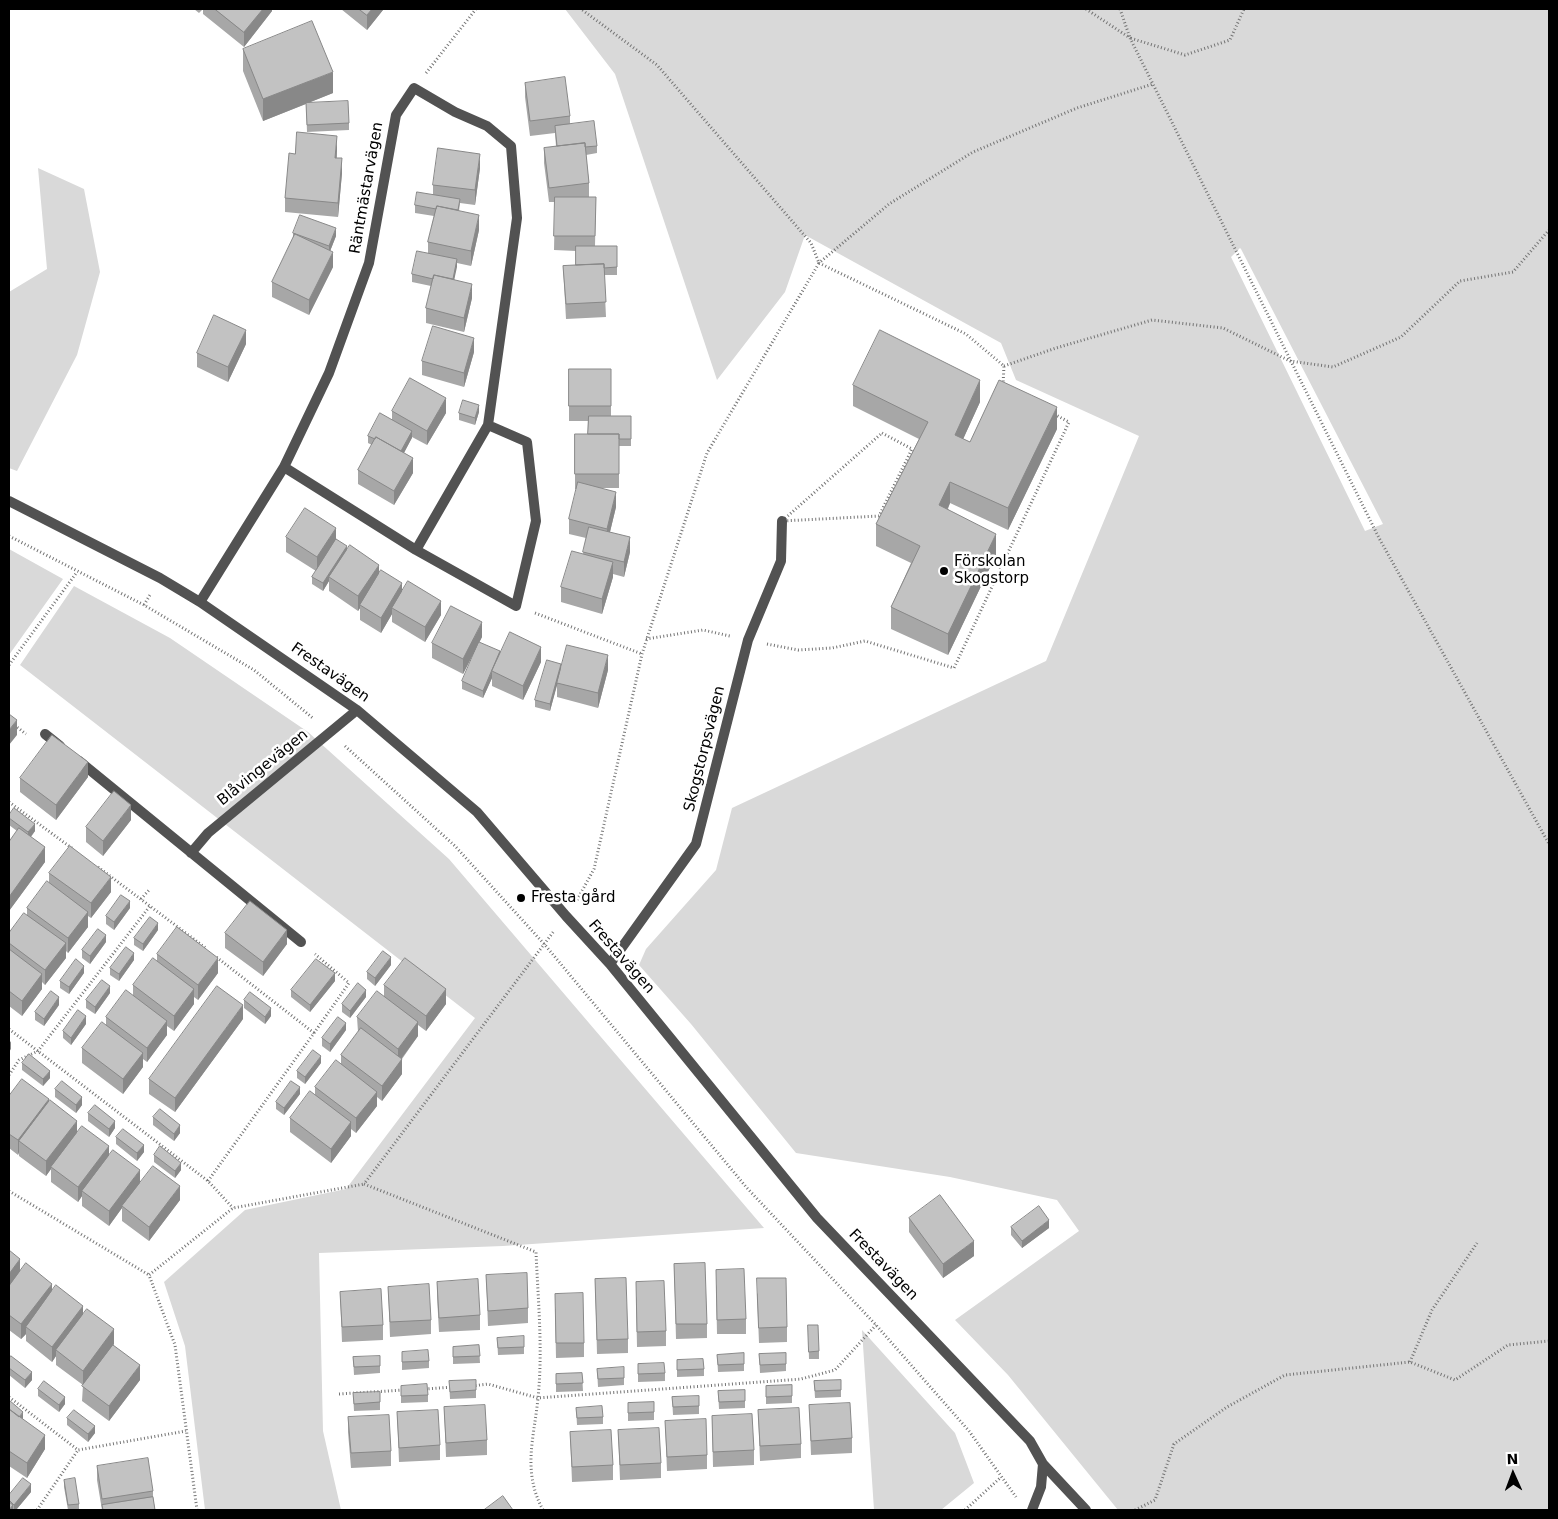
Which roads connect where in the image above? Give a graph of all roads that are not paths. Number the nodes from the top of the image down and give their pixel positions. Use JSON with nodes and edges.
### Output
{"nodes":[{"id":1,"x":488,"y":425,"type":"junction"},
{"id":2,"x":284,"y":467,"type":"junction"},
{"id":3,"x":9,"y":501,"type":"edge"},
{"id":4,"x":782,"y":521,"type":"road end"},
{"id":5,"x":416,"y":550,"type":"junction"},
{"id":6,"x":200,"y":602,"type":"junction"},
{"id":7,"x":357,"y":710,"type":"junction"},
{"id":8,"x":45,"y":734,"type":"dead end"},
{"id":9,"x":191,"y":853,"type":"junction"},
{"id":10,"x":301,"y":942,"type":"road end"},
{"id":11,"x":610,"y":964,"type":"junction"},
{"id":12,"x":1043,"y":1464,"type":"junction"},
{"id":13,"x":1032,"y":1510,"type":"edge"},
{"id":14,"x":1086,"y":1510,"type":"edge"}],
"edges":[{"from":1,"to":2,"type":"street","name":"Räntmästarvägen"},
{"from":1,"to":5,"type":"street"},
{"from":1,"to":5,"type":"street"},
{"from":2,"to":5,"type":"street"},
{"from":2,"to":6,"type":"street","name":"Räntmästarvägen"},
{"from":3,"to":6,"type":"street","name":"Frestavägen"},
{"from":4,"to":11,"type":"street","name":"Skogstorpsvägen"},
{"from":6,"to":7,"type":"street","name":"Frestavägen"},
{"from":7,"to":9,"type":"street","name":"Blåvingevägen"},
{"from":7,"to":11,"type":"street","name":"Frestavägen"},
{"from":8,"to":9,"type":"street"},
{"from":9,"to":10,"type":"street"},
{"from":11,"to":12,"type":"street","name":"Frestavägen"},
{"from":12,"to":13,"type":"street"},
{"from":12,"to":14,"type":"street","name":"Frestavägen"}]}
